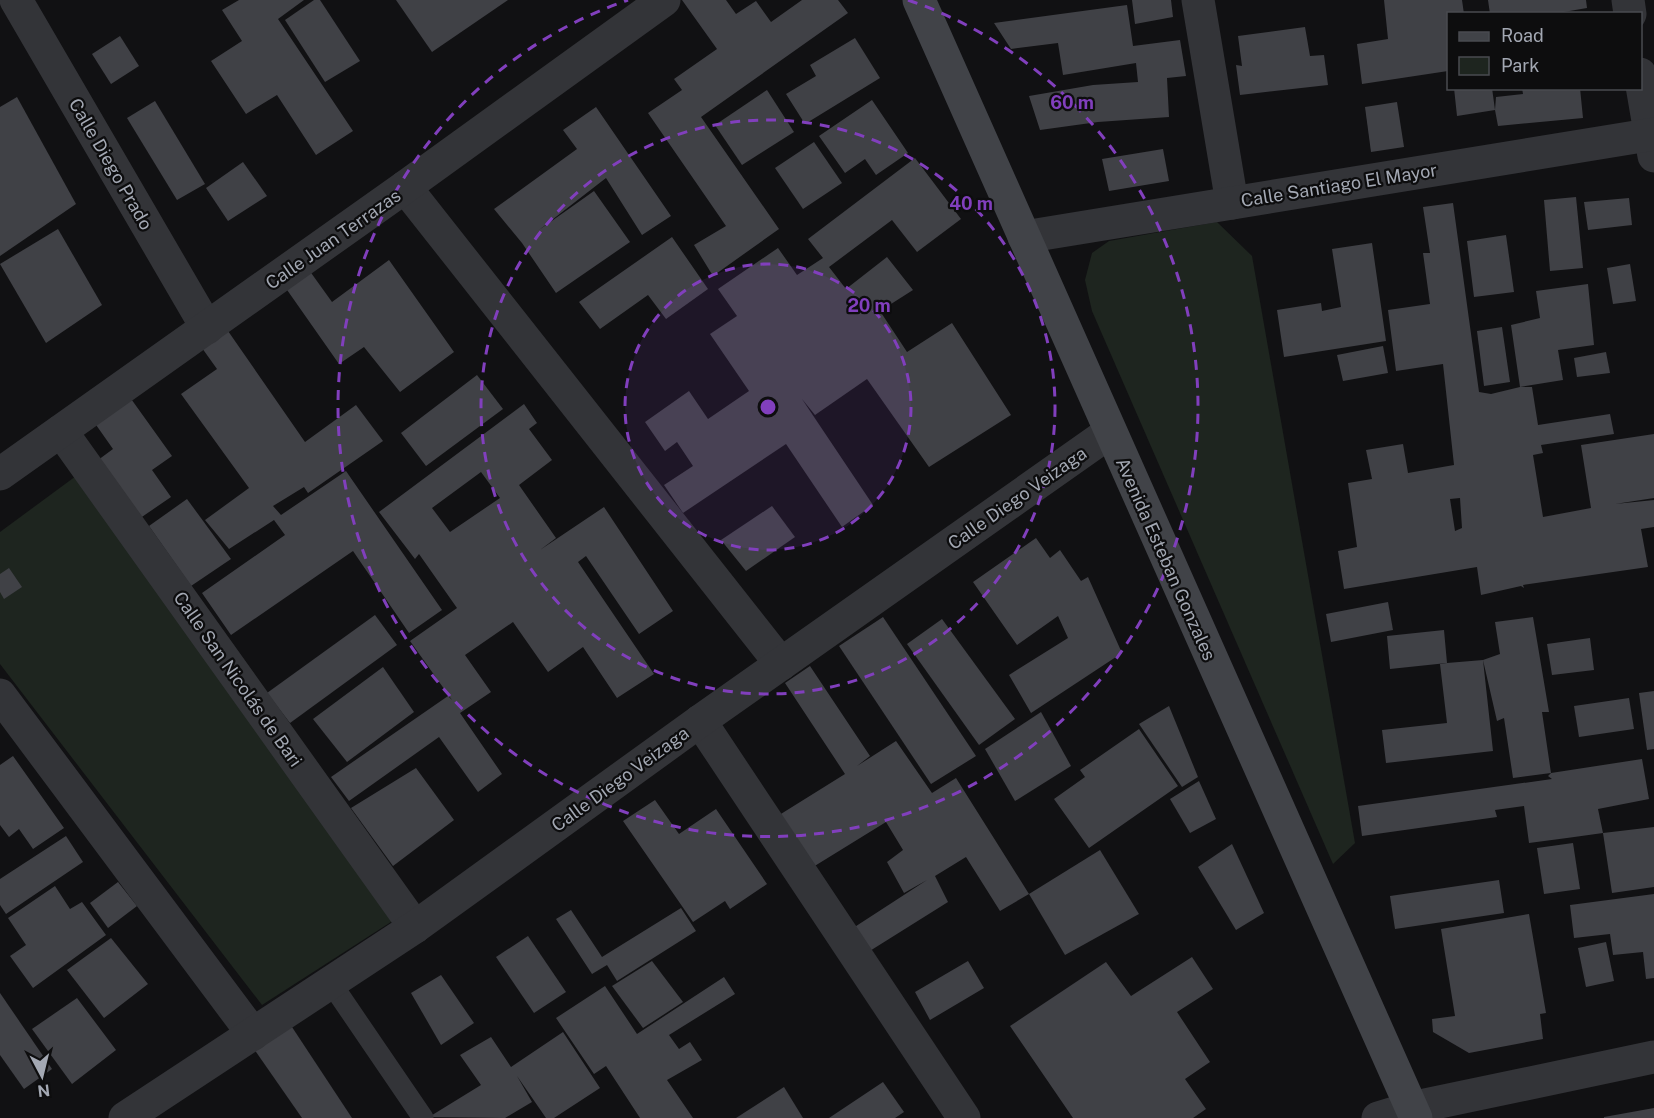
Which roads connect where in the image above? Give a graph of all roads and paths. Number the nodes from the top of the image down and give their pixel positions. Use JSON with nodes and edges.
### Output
{"nodes":[{"id":1,"x":16,"y":0,"type":"edge"},
{"id":2,"x":664,"y":0,"type":"edge"},
{"id":3,"x":919,"y":0,"type":"edge"},
{"id":4,"x":1198,"y":0,"type":"edge"},
{"id":5,"x":1642,"y":80,"type":"edge"},
{"id":6,"x":1653,"y":141,"type":"edge"},
{"id":7,"x":405,"y":188,"type":"junction"},
{"id":8,"x":1232,"y":203,"type":"junction"},
{"id":9,"x":1024,"y":237,"type":"junction"},
{"id":10,"x":207,"y":328,"type":"junction"},
{"id":11,"x":61,"y":431,"type":"junction"},
{"id":12,"x":1110,"y":432,"type":"junction"},
{"id":13,"x":0,"y":474,"type":"edge"},
{"id":14,"x":781,"y":664,"type":"junction"},
{"id":15,"x":0,"y":695,"type":"edge"},
{"id":16,"x":700,"y":721,"type":"junction"},
{"id":17,"x":415,"y":927,"type":"junction"},
{"id":18,"x":331,"y":983,"type":"junction"},
{"id":19,"x":253,"y":1034,"type":"junction"},
{"id":20,"x":1654,"y":1057,"type":"edge"},
{"id":21,"x":1413,"y":1113,"type":"edge"},
{"id":22,"x":125,"y":1118,"type":"edge"},
{"id":23,"x":423,"y":1118,"type":"edge"},
{"id":24,"x":964,"y":1118,"type":"edge"},
{"id":25,"x":1378,"y":1118,"type":"edge"}],
"edges":[{"from":1,"to":10,"type":"street","name":"Calle Diego Prado"},
{"from":2,"to":7,"type":"street","name":"Calle Juan Terrazas"},
{"from":3,"to":9,"type":"street","name":"Avenida Esteban Gonzales"},
{"from":4,"to":8,"type":"street"},
{"from":5,"to":6,"type":"street"},
{"from":6,"to":8,"type":"street","name":"Calle Santiago El Mayor"},
{"from":7,"to":10,"type":"street","name":"Calle Juan Terrazas"},
{"from":7,"to":14,"type":"street"},
{"from":8,"to":9,"type":"street","name":"Calle Santiago El Mayor"},
{"from":9,"to":12,"type":"street","name":"Avenida Esteban Gonzales"},
{"from":10,"to":11,"type":"street","name":"Calle Juan Terrazas"},
{"from":11,"to":13,"type":"street","name":"Calle Juan Terrazas"},
{"from":11,"to":17,"type":"street","name":"Calle San Nicolás de Bari"},
{"from":12,"to":14,"type":"street","name":"Calle Diego Veizaga"},
{"from":12,"to":21,"type":"street","name":"Avenida Esteban Gonzales"},
{"from":14,"to":16,"type":"street","name":"Calle Diego Veizaga"},
{"from":15,"to":19,"type":"street"},
{"from":16,"to":17,"type":"street","name":"Calle Diego Veizaga"},
{"from":16,"to":24,"type":"street"},
{"from":17,"to":18,"type":"street","name":"Calle Diego Veizaga"},
{"from":18,"to":19,"type":"street","name":"Calle Diego Veizaga"},
{"from":18,"to":23,"type":"lane"},
{"from":19,"to":22,"type":"street","name":"Calle Diego Veizaga"},
{"from":20,"to":21,"type":"street"},
{"from":21,"to":25,"type":"street"}]}
